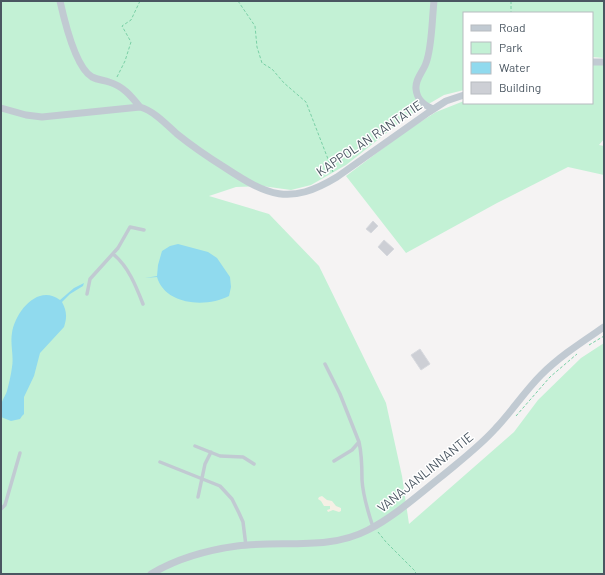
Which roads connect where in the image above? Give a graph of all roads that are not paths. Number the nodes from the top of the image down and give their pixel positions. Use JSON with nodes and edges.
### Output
{"nodes":[{"id":1,"x":60,"y":1,"type":"edge"},
{"id":2,"x":434,"y":1,"type":"edge"},
{"id":3,"x":593,"y":62,"type":"edge"},
{"id":4,"x":604,"y":62,"type":"edge"},
{"id":5,"x":463,"y":95,"type":"edge"},
{"id":6,"x":140,"y":107,"type":"junction"},
{"id":7,"x":1,"y":108,"type":"edge"},
{"id":8,"x":433,"y":109,"type":"junction"},
{"id":9,"x":144,"y":230,"type":"dead end"},
{"id":10,"x":112,"y":254,"type":"junction"},
{"id":11,"x":87,"y":294,"type":"dead end"},
{"id":12,"x":143,"y":304,"type":"dead end"},
{"id":13,"x":604,"y":327,"type":"edge"},
{"id":14,"x":325,"y":364,"type":"dead end"},
{"id":15,"x":359,"y":442,"type":"junction"},
{"id":16,"x":194,"y":446,"type":"dead end"},
{"id":17,"x":211,"y":452,"type":"junction"},
{"id":18,"x":20,"y":453,"type":"dead end"},
{"id":19,"x":334,"y":461,"type":"dead end"},
{"id":20,"x":160,"y":462,"type":"dead end"},
{"id":21,"x":254,"y":464,"type":"dead end"},
{"id":22,"x":202,"y":478,"type":"junction"},
{"id":23,"x":198,"y":497,"type":"dead end"},
{"id":24,"x":1,"y":509,"type":"edge"},
{"id":25,"x":374,"y":528,"type":"junction"},
{"id":26,"x":246,"y":546,"type":"junction"},
{"id":27,"x":151,"y":574,"type":"edge"}],
"edges":[{"from":1,"to":6,"type":"street","name":"KAPPOLAN RANTATIE"},
{"from":2,"to":8,"type":"street"},
{"from":3,"to":4,"type":"street"},
{"from":5,"to":8,"type":"street","name":"KAPPOLAN RANTATIE"},
{"from":6,"to":7,"type":"street"},
{"from":6,"to":8,"type":"street","name":"KAPPOLAN RANTATIE"},
{"from":9,"to":10,"type":"lane"},
{"from":10,"to":11,"type":"lane"},
{"from":10,"to":12,"type":"lane"},
{"from":13,"to":25,"type":"street","name":"VANAJANLINNANTIE"},
{"from":14,"to":15,"type":"lane"},
{"from":15,"to":19,"type":"lane"},
{"from":15,"to":25,"type":"lane"},
{"from":16,"to":17,"type":"lane"},
{"from":17,"to":21,"type":"lane"},
{"from":17,"to":22,"type":"lane"},
{"from":18,"to":24,"type":"lane"},
{"from":20,"to":22,"type":"lane"},
{"from":22,"to":23,"type":"lane"},
{"from":22,"to":26,"type":"lane"},
{"from":25,"to":26,"type":"street","name":"VANAJANLINNANTIE"},
{"from":26,"to":27,"type":"street","name":"VANAJANLINNANTIE"}]}
